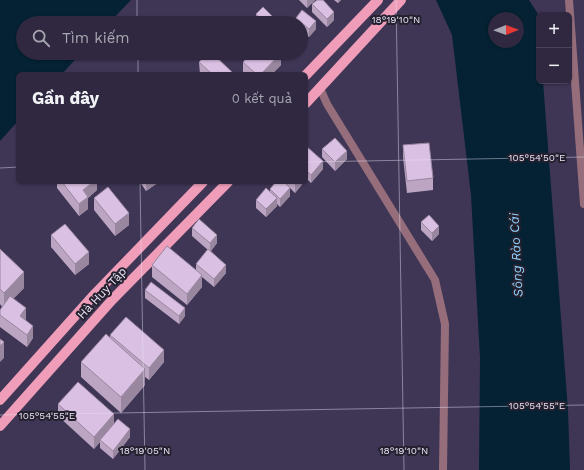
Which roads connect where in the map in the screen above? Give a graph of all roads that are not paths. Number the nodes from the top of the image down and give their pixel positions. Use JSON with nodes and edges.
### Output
{"nodes":[{"id":1,"x":378,"y":0,"type":"edge"},
{"id":2,"x":401,"y":0,"type":"edge"},
{"id":3,"x":569,"y":0,"type":"edge"},
{"id":4,"x":308,"y":72,"type":"edge"},
{"id":5,"x":320,"y":88,"type":"junction"},
{"id":6,"x":308,"y":101,"type":"edge"},
{"id":7,"x":201,"y":184,"type":"edge"},
{"id":8,"x":226,"y":184,"type":"edge"},
{"id":9,"x":584,"y":204,"type":"edge"},
{"id":10,"x":0,"y":400,"type":"edge"},
{"id":11,"x":0,"y":426,"type":"edge"},
{"id":12,"x":442,"y":470,"type":"edge"}],
"edges":[{"from":1,"to":4,"type":"main road"},
{"from":2,"to":5,"type":"main road"},
{"from":3,"to":9,"type":"street"},
{"from":5,"to":6,"type":"main road"},
{"from":5,"to":12,"type":"street"},
{"from":7,"to":10,"type":"main road","name":"Hà Huy Tập"},
{"from":8,"to":11,"type":"main road","name":"Hà Huy Tập"}]}
